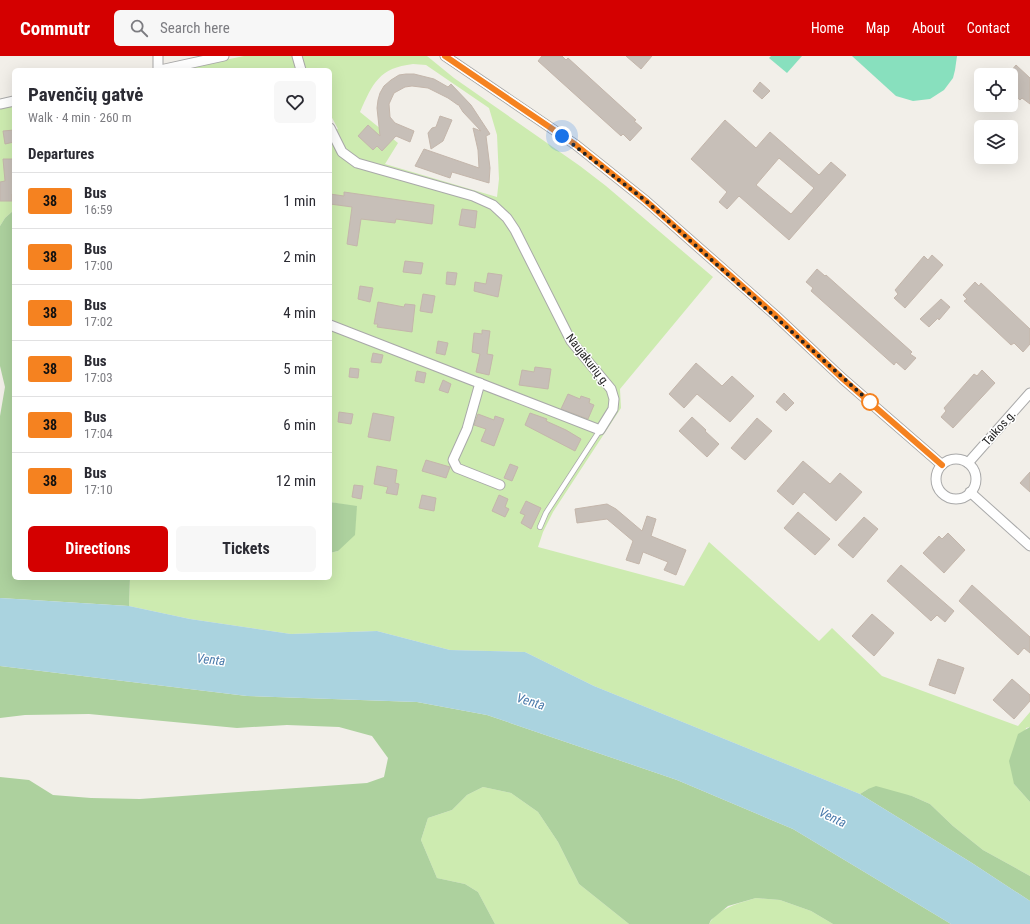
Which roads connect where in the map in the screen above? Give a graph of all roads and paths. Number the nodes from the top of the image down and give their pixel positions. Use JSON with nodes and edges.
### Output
{"nodes":[{"id":1,"x":158,"y":56,"type":"edge"},
{"id":2,"x":224,"y":56,"type":"edge"},
{"id":3,"x":297,"y":56,"type":"edge"},
{"id":4,"x":445,"y":56,"type":"edge"},
{"id":5,"x":159,"y":68,"type":"edge"},
{"id":6,"x":168,"y":68,"type":"edge"},
{"id":7,"x":301,"y":68,"type":"edge"},
{"id":8,"x":12,"y":101,"type":"edge"},
{"id":9,"x":0,"y":104,"type":"edge"},
{"id":10,"x":332,"y":132,"type":"edge"},
{"id":11,"x":332,"y":326,"type":"edge"},
{"id":12,"x":480,"y":383,"type":"junction"},
{"id":13,"x":1030,"y":393,"type":"edge"},
{"id":14,"x":600,"y":430,"type":"junction"},
{"id":15,"x":968,"y":463,"type":"junction"},
{"id":16,"x":942,"y":465,"type":"junction"},
{"id":17,"x":500,"y":485,"type":"dead end"},
{"id":18,"x":970,"y":492,"type":"junction"},
{"id":19,"x":540,"y":527,"type":"dead end"},
{"id":20,"x":1030,"y":546,"type":"edge"}],
"edges":[{"from":1,"to":5,"type":"street"},
{"from":2,"to":6,"type":"street"},
{"from":3,"to":7,"type":"street"},
{"from":4,"to":16,"type":"street"},
{"from":8,"to":9,"type":"street"},
{"from":10,"to":14,"type":"street","name":"Naujakurių g."},
{"from":11,"to":12,"type":"street"},
{"from":12,"to":14,"type":"street"},
{"from":12,"to":17,"type":"street"},
{"from":13,"to":15,"type":"street","name":"Taikos g."},
{"from":14,"to":19,"type":"lane"},
{"from":15,"to":16,"type":"street"},
{"from":15,"to":18,"type":"street"},
{"from":16,"to":18,"type":"street"},
{"from":18,"to":20,"type":"street"}]}
